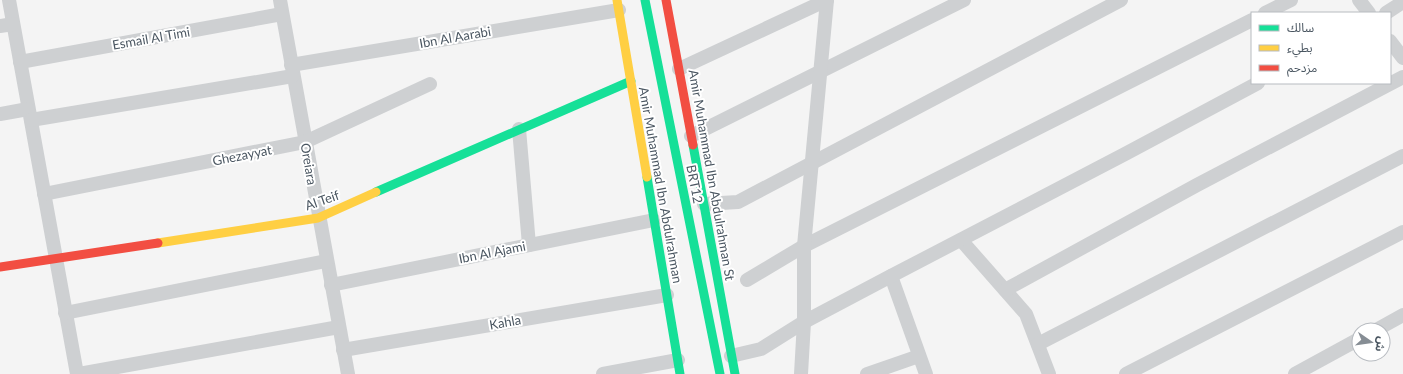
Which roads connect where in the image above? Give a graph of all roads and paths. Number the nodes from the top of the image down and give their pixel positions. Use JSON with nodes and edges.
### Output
{"nodes":[{"id":1,"x":280,"y":0,"type":"edge"},
{"id":2,"x":645,"y":0,"type":"edge"},
{"id":3,"x":666,"y":0,"type":"edge"},
{"id":4,"x":827,"y":0,"type":"edge"},
{"id":5,"x":964,"y":0,"type":"edge"},
{"id":6,"x":1121,"y":0,"type":"edge"},
{"id":7,"x":1291,"y":0,"type":"edge"},
{"id":8,"x":1359,"y":0,"type":"edge"},
{"id":9,"x":12,"y":1,"type":"edge"},
{"id":10,"x":1403,"y":2,"type":"edge"},
{"id":11,"x":618,"y":5,"type":"edge"},
{"id":12,"x":1267,"y":12,"type":"edge"},
{"id":13,"x":1368,"y":12,"type":"edge"},
{"id":14,"x":1388,"y":12,"type":"edge"},
{"id":15,"x":282,"y":14,"type":"junction"},
{"id":16,"x":1251,"y":21,"type":"edge"},
{"id":17,"x":7,"y":25,"type":"edge"},
{"id":18,"x":1391,"y":42,"type":"edge"},
{"id":19,"x":1403,"y":58,"type":"edge"},
{"id":20,"x":20,"y":62,"type":"junction"},
{"id":21,"x":679,"y":69,"type":"junction"},
{"id":22,"x":292,"y":70,"type":"junction"},
{"id":23,"x":820,"y":72,"type":"junction"},
{"id":24,"x":1403,"y":77,"type":"edge"},
{"id":25,"x":631,"y":81,"type":"junction"},
{"id":26,"x":1391,"y":83,"type":"edge"},
{"id":27,"x":430,"y":84,"type":"dead end"},
{"id":28,"x":1256,"y":84,"type":"edge"},
{"id":29,"x":1390,"y":84,"type":"edge"},
{"id":30,"x":0,"y":114,"type":"edge"},
{"id":31,"x":30,"y":114,"type":"junction"},
{"id":32,"x":519,"y":129,"type":"junction"},
{"id":33,"x":691,"y":136,"type":"junction"},
{"id":34,"x":305,"y":142,"type":"junction"},
{"id":35,"x":1403,"y":156,"type":"edge"},
{"id":36,"x":812,"y":162,"type":"junction"},
{"id":37,"x":44,"y":194,"type":"junction"},
{"id":38,"x":704,"y":204,"type":"junction"},
{"id":39,"x":318,"y":218,"type":"junction"},
{"id":40,"x":654,"y":220,"type":"junction"},
{"id":41,"x":1403,"y":232,"type":"edge"},
{"id":42,"x":961,"y":240,"type":"junction"},
{"id":43,"x":529,"y":245,"type":"junction"},
{"id":44,"x":804,"y":246,"type":"junction"},
{"id":45,"x":56,"y":259,"type":"junction"},
{"id":46,"x":326,"y":261,"type":"junction"},
{"id":47,"x":0,"y":267,"type":"edge"},
{"id":48,"x":891,"y":276,"type":"junction"},
{"id":49,"x":747,"y":280,"type":"dead end"},
{"id":50,"x":331,"y":285,"type":"junction"},
{"id":51,"x":1005,"y":290,"type":"junction"},
{"id":52,"x":667,"y":295,"type":"junction"},
{"id":53,"x":65,"y":313,"type":"junction"},
{"id":54,"x":1403,"y":315,"type":"edge"},
{"id":55,"x":804,"y":322,"type":"junction"},
{"id":56,"x":1390,"y":322,"type":"edge"},
{"id":57,"x":339,"y":327,"type":"junction"},
{"id":58,"x":1351,"y":343,"type":"edge"},
{"id":59,"x":1038,"y":344,"type":"junction"},
{"id":60,"x":343,"y":350,"type":"junction"},
{"id":61,"x":732,"y":356,"type":"junction"},
{"id":62,"x":919,"y":356,"type":"junction"},
{"id":63,"x":679,"y":367,"type":"edge"},
{"id":64,"x":78,"y":374,"type":"edge"},
{"id":65,"x":348,"y":374,"type":"edge"},
{"id":66,"x":603,"y":374,"type":"edge"},
{"id":67,"x":720,"y":374,"type":"edge"},
{"id":68,"x":735,"y":374,"type":"edge"},
{"id":69,"x":801,"y":374,"type":"edge"},
{"id":70,"x":867,"y":374,"type":"edge"},
{"id":71,"x":926,"y":374,"type":"edge"},
{"id":72,"x":1049,"y":374,"type":"edge"},
{"id":73,"x":1126,"y":374,"type":"edge"},
{"id":74,"x":1295,"y":374,"type":"edge"}],
"edges":[{"from":1,"to":15,"type":"street","name":"Oreiara"},
{"from":2,"to":67,"type":"main road","name":"BRT12"},
{"from":3,"to":21,"type":"main road","name":"Amir Muhammad Ibn Abdulrahman St"},
{"from":4,"to":21,"type":"street"},
{"from":4,"to":23,"type":"street"},
{"from":5,"to":23,"type":"street"},
{"from":6,"to":36,"type":"street"},
{"from":7,"to":12,"type":"street"},
{"from":8,"to":13,"type":"street"},
{"from":9,"to":17,"type":"street"},
{"from":10,"to":14,"type":"street"},
{"from":11,"to":22,"type":"street","name":"Ibn Al Aarabi"},
{"from":11,"to":25,"type":"main road","name":"Amir Muhammad Ibn Abdulrahman"},
{"from":15,"to":20,"type":"street","name":"Esmail Al Timi"},
{"from":15,"to":22,"type":"street","name":"Oreiara"},
{"from":16,"to":44,"type":"street"},
{"from":17,"to":20,"type":"street"},
{"from":18,"to":19,"type":"street"},
{"from":20,"to":31,"type":"street"},
{"from":21,"to":33,"type":"main road","name":"Amir Muhammad Ibn Abdulrahman St"},
{"from":22,"to":31,"type":"street","name":"Ibn Al Aarabi"},
{"from":22,"to":34,"type":"street","name":"Oreiara"},
{"from":23,"to":33,"type":"street"},
{"from":23,"to":36,"type":"street"},
{"from":24,"to":26,"type":"street"},
{"from":25,"to":32,"type":"main road","name":"Al Teif"},
{"from":25,"to":40,"type":"main road","name":"Amir Muhammad Ibn Abdulrahman"},
{"from":27,"to":34,"type":"street","name":"Ghezayyat"},
{"from":28,"to":42,"type":"street"},
{"from":29,"to":51,"type":"street"},
{"from":30,"to":31,"type":"street","name":"Ibn Al Aarabi"},
{"from":31,"to":37,"type":"street"},
{"from":32,"to":39,"type":"main road","name":"Al Teif"},
{"from":32,"to":43,"type":"street"},
{"from":33,"to":38,"type":"main road","name":"Amir Muhammad Ibn Abdulrahman St"},
{"from":34,"to":37,"type":"street","name":"Ghezayyat"},
{"from":34,"to":39,"type":"street","name":"Oreiara"},
{"from":35,"to":59,"type":"street"},
{"from":36,"to":38,"type":"street"},
{"from":36,"to":44,"type":"street"},
{"from":37,"to":45,"type":"street"},
{"from":38,"to":61,"type":"main road","name":"Amir Muhammad Ibn Abdulrahman St"},
{"from":39,"to":45,"type":"main road","name":"Al Teif"},
{"from":39,"to":46,"type":"street","name":"Oreiara"},
{"from":40,"to":43,"type":"street","name":"Ibn Al Ajami"},
{"from":40,"to":52,"type":"main road","name":"Amir Muhammad Ibn Abdulrahman"},
{"from":41,"to":73,"type":"street"},
{"from":42,"to":48,"type":"street"},
{"from":42,"to":51,"type":"street"},
{"from":43,"to":50,"type":"street","name":"Ibn Al Ajami"},
{"from":44,"to":49,"type":"street"},
{"from":44,"to":55,"type":"street"},
{"from":45,"to":47,"type":"main road","name":"Al Teif"},
{"from":45,"to":53,"type":"street"},
{"from":46,"to":50,"type":"street","name":"Oreiara"},
{"from":46,"to":53,"type":"street"},
{"from":48,"to":55,"type":"street"},
{"from":48,"to":62,"type":"street"},
{"from":50,"to":57,"type":"street","name":"Oreiara"},
{"from":51,"to":59,"type":"street"},
{"from":52,"to":60,"type":"street","name":"Kahla"},
{"from":52,"to":63,"type":"main road","name":"Amir Muhammad Ibn Abdulrahman"},
{"from":53,"to":64,"type":"street"},
{"from":54,"to":56,"type":"street"},
{"from":55,"to":61,"type":"street"},
{"from":55,"to":69,"type":"street"},
{"from":57,"to":60,"type":"street","name":"Oreiara"},
{"from":57,"to":64,"type":"street"},
{"from":58,"to":74,"type":"street"},
{"from":59,"to":72,"type":"street"},
{"from":60,"to":65,"type":"street","name":"Oreiara"},
{"from":61,"to":68,"type":"main road","name":"Amir Muhammad Ibn Abdulrahman St"},
{"from":62,"to":70,"type":"street"},
{"from":62,"to":71,"type":"street"},
{"from":63,"to":66,"type":"street"}]}
